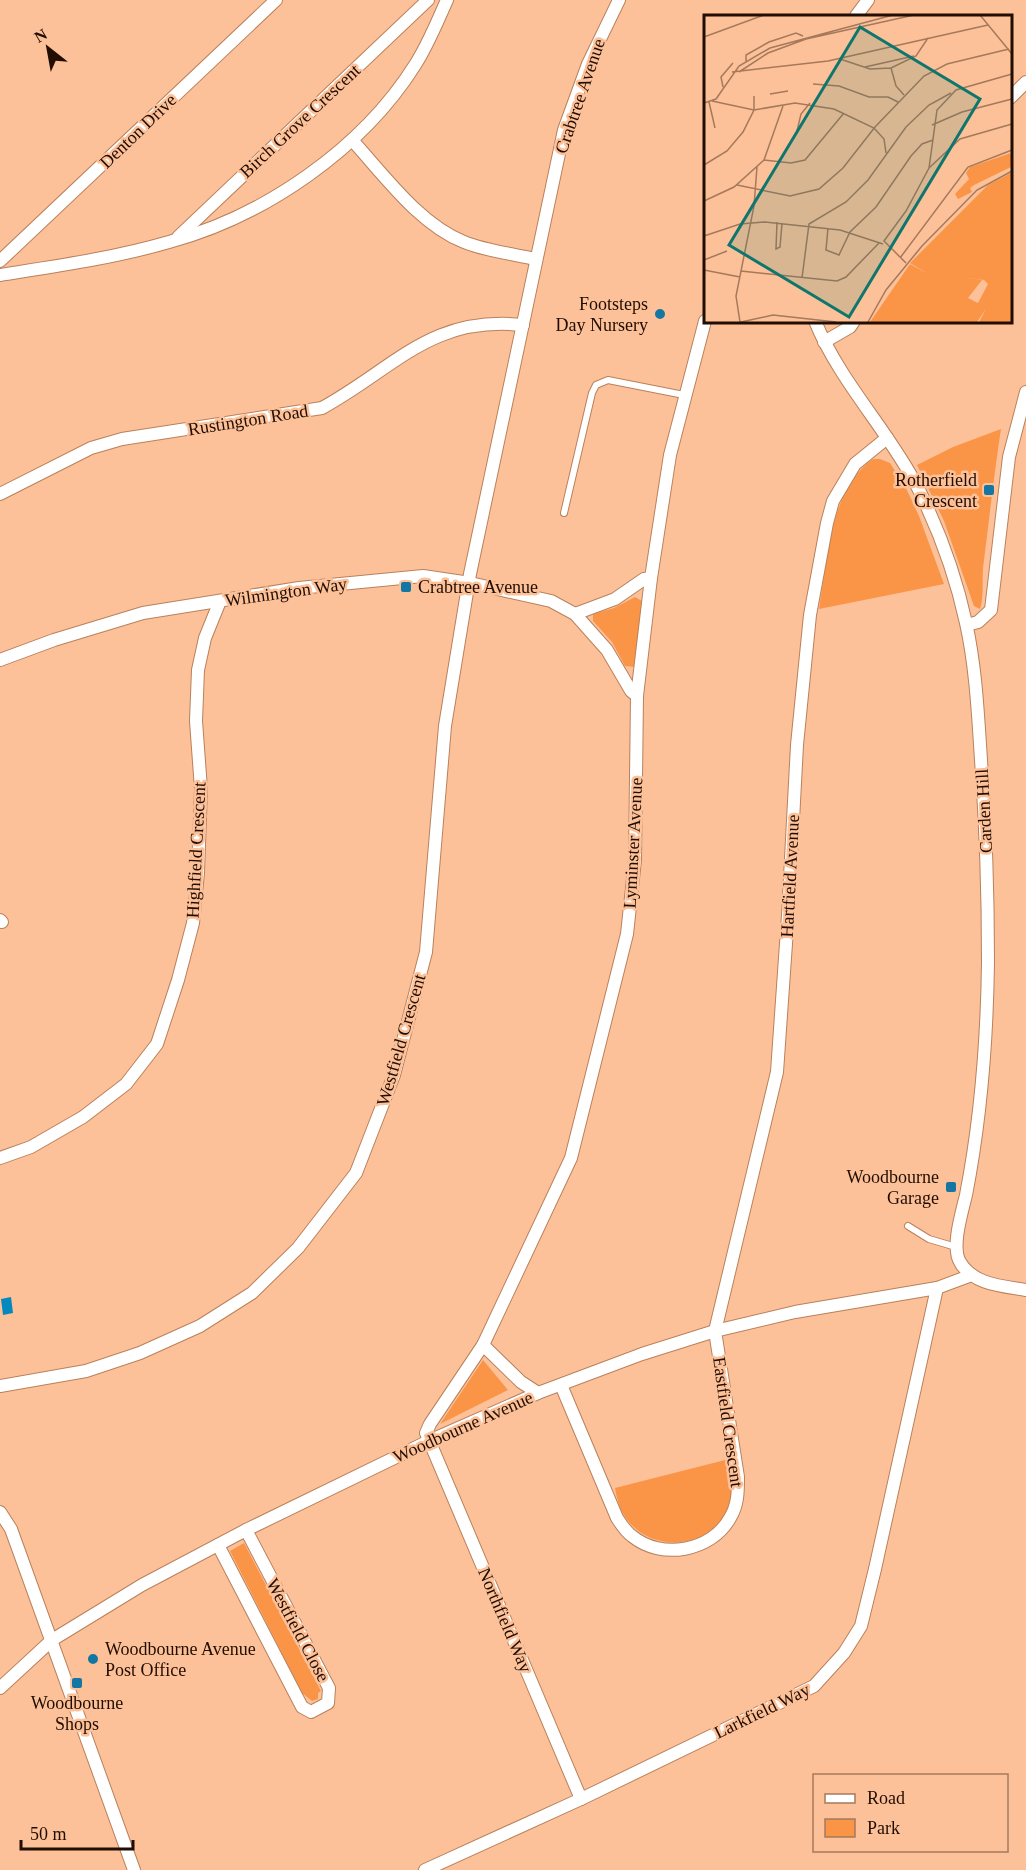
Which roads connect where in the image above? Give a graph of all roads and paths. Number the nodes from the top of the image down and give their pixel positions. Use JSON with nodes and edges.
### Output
{"nodes":[{"id":1,"x":276,"y":0,"type":"edge"},
{"id":2,"x":428,"y":0,"type":"edge"},
{"id":3,"x":447,"y":0,"type":"edge"},
{"id":4,"x":619,"y":0,"type":"edge"},
{"id":5,"x":867,"y":0,"type":"edge"},
{"id":6,"x":857,"y":15,"type":"edge"},
{"id":7,"x":1026,"y":82,"type":"edge"},
{"id":8,"x":1011,"y":97,"type":"edge"},
{"id":9,"x":352,"y":140,"type":"junction"},
{"id":10,"x":172,"y":242,"type":"junction"},
{"id":11,"x":536,"y":259,"type":"junction"},
{"id":12,"x":0,"y":261,"type":"edge"},
{"id":13,"x":0,"y":275,"type":"edge"},
{"id":14,"x":705,"y":322,"type":"edge"},
{"id":15,"x":815,"y":322,"type":"edge"},
{"id":16,"x":853,"y":322,"type":"edge"},
{"id":17,"x":522,"y":325,"type":"junction"},
{"id":18,"x":824,"y":342,"type":"junction"},
{"id":19,"x":1026,"y":392,"type":"edge"},
{"id":20,"x":684,"y":395,"type":"junction"},
{"id":21,"x":887,"y":438,"type":"junction"},
{"id":22,"x":0,"y":494,"type":"edge"},
{"id":23,"x":564,"y":513,"type":"dead end"},
{"id":24,"x":651,"y":579,"type":"junction"},
{"id":25,"x":470,"y":583,"type":"junction"},
{"id":26,"x":220,"y":601,"type":"junction"},
{"id":27,"x":575,"y":614,"type":"junction"},
{"id":28,"x":967,"y":625,"type":"junction"},
{"id":29,"x":0,"y":660,"type":"edge"},
{"id":30,"x":637,"y":696,"type":"junction"},
{"id":31,"x":0,"y":1158,"type":"edge"},
{"id":32,"x":908,"y":1226,"type":"dead end"},
{"id":33,"x":956,"y":1247,"type":"junction"},
{"id":34,"x":972,"y":1275,"type":"junction"},
{"id":35,"x":937,"y":1288,"type":"junction"},
{"id":36,"x":1026,"y":1290,"type":"edge"},
{"id":37,"x":715,"y":1331,"type":"junction"},
{"id":38,"x":483,"y":1345,"type":"junction"},
{"id":39,"x":561,"y":1385,"type":"junction"},
{"id":40,"x":0,"y":1386,"type":"edge"},
{"id":41,"x":538,"y":1393,"type":"junction"},
{"id":42,"x":429,"y":1441,"type":"junction"},
{"id":43,"x":0,"y":1512,"type":"edge"},
{"id":44,"x":246,"y":1530,"type":"junction"},
{"id":45,"x":218,"y":1545,"type":"junction"},
{"id":46,"x":52,"y":1640,"type":"junction"},
{"id":47,"x":0,"y":1688,"type":"edge"},
{"id":48,"x":580,"y":1799,"type":"junction"},
{"id":49,"x":134,"y":1870,"type":"edge"},
{"id":50,"x":425,"y":1870,"type":"edge"}],
"edges":[{"from":1,"to":12,"type":"street","name":"Denton Drive"},
{"from":2,"to":10,"type":"street","name":"Birch Grove Crescent"},
{"from":3,"to":9,"type":"street","name":"Birch Grove Crescent"},
{"from":4,"to":11,"type":"street","name":"Crabtree Avenue"},
{"from":5,"to":6,"type":"street"},
{"from":7,"to":8,"type":"street"},
{"from":9,"to":10,"type":"street","name":"Birch Grove Crescent"},
{"from":9,"to":11,"type":"street"},
{"from":10,"to":13,"type":"street","name":"Birch Grove Crescent"},
{"from":11,"to":17,"type":"street","name":"Crabtree Avenue"},
{"from":14,"to":20,"type":"street","name":"Lyminster Avenue"},
{"from":15,"to":18,"type":"street","name":"Carden Hill"},
{"from":16,"to":18,"type":"street"},
{"from":17,"to":22,"type":"street","name":"Rustington Road"},
{"from":17,"to":25,"type":"street","name":"Crabtree Avenue"},
{"from":18,"to":21,"type":"street","name":"Carden Hill"},
{"from":19,"to":28,"type":"street"},
{"from":20,"to":23,"type":"lane"},
{"from":20,"to":24,"type":"street","name":"Lyminster Avenue"},
{"from":21,"to":28,"type":"street","name":"Carden Hill"},
{"from":21,"to":37,"type":"street","name":"Hartfield Avenue"},
{"from":24,"to":27,"type":"street"},
{"from":24,"to":30,"type":"street","name":"Lyminster Avenue"},
{"from":25,"to":26,"type":"street","name":"Wilmington Way"},
{"from":25,"to":27,"type":"street","name":"Wilmington Way"},
{"from":25,"to":40,"type":"street","name":"Westfield Crescent"},
{"from":26,"to":29,"type":"street","name":"Wilmington Way"},
{"from":26,"to":31,"type":"street","name":"Highfield Crescent"},
{"from":27,"to":30,"type":"street","name":"Wilmington Way"},
{"from":28,"to":33,"type":"street","name":"Carden Hill"},
{"from":30,"to":38,"type":"street","name":"Lyminster Avenue"},
{"from":32,"to":33,"type":"lane"},
{"from":33,"to":34,"type":"street"},
{"from":34,"to":35,"type":"street","name":"Woodbourne Avenue"},
{"from":34,"to":36,"type":"street"},
{"from":35,"to":37,"type":"street","name":"Woodbourne Avenue"},
{"from":35,"to":48,"type":"street","name":"Larkfield Way"},
{"from":37,"to":39,"type":"street","name":"Woodbourne Avenue"},
{"from":37,"to":39,"type":"street","name":"Eastfield Crescent"},
{"from":38,"to":41,"type":"street"},
{"from":38,"to":42,"type":"street","name":"Lyminster Avenue"},
{"from":39,"to":41,"type":"street","name":"Woodbourne Avenue"},
{"from":41,"to":42,"type":"street","name":"Woodbourne Avenue"},
{"from":42,"to":44,"type":"street","name":"Woodbourne Avenue"},
{"from":42,"to":48,"type":"street","name":"Northfield Way"},
{"from":43,"to":46,"type":"street"},
{"from":44,"to":45,"type":"street","name":"Woodbourne Avenue"},
{"from":44,"to":45,"type":"street","name":"Westfield Close"},
{"from":45,"to":46,"type":"street","name":"Woodbourne Avenue"},
{"from":46,"to":47,"type":"street","name":"Woodbourne Avenue"},
{"from":46,"to":49,"type":"street"},
{"from":48,"to":50,"type":"street","name":"Larkfield Way"}]}
